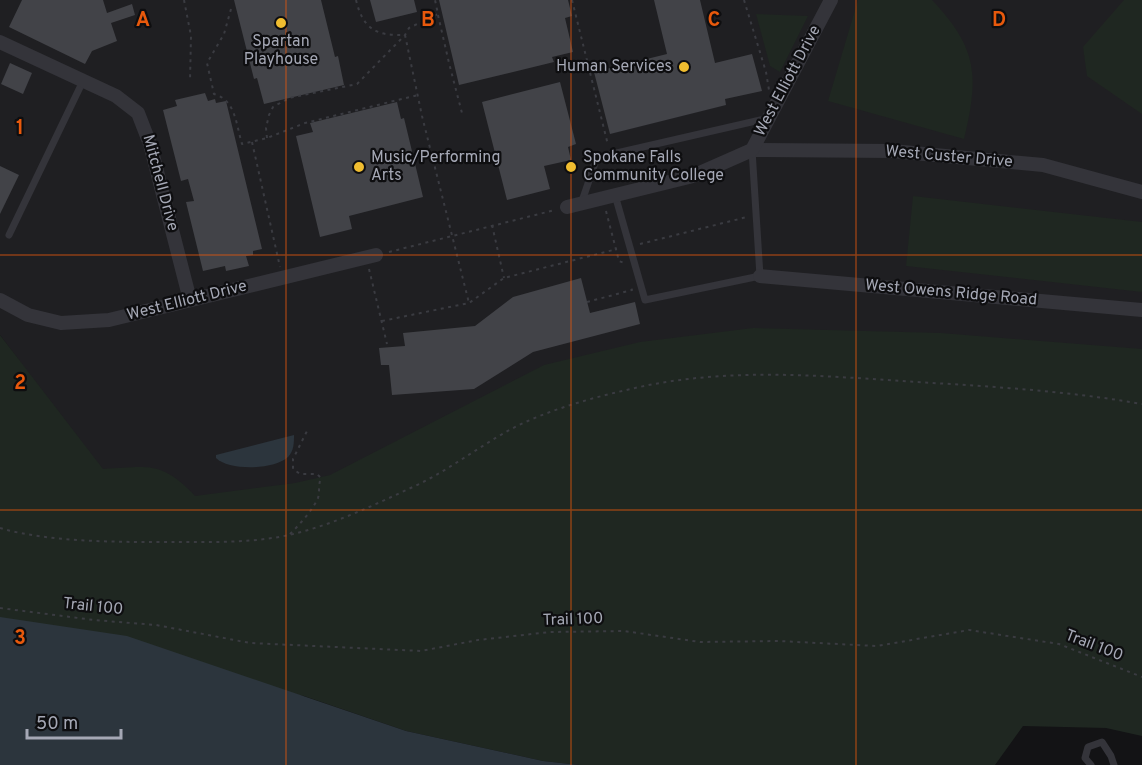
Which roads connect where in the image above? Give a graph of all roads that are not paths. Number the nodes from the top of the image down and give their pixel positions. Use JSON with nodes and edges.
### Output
{"nodes":[{"id":1,"x":831,"y":0,"type":"edge"},
{"id":2,"x":0,"y":42,"type":"edge"},
{"id":3,"x":83,"y":81,"type":"junction"},
{"id":4,"x":770,"y":115,"type":"junction"},
{"id":5,"x":752,"y":150,"type":"junction"},
{"id":6,"x":1142,"y":192,"type":"edge"},
{"id":7,"x":615,"y":195,"type":"junction"},
{"id":8,"x":581,"y":204,"type":"junction"},
{"id":9,"x":567,"y":207,"type":"road end"},
{"id":10,"x":9,"y":235,"type":"dead end"},
{"id":11,"x":370,"y":257,"type":"road end"},
{"id":12,"x":760,"y":276,"type":"junction"},
{"id":13,"x":0,"y":300,"type":"edge"},
{"id":14,"x":190,"y":300,"type":"junction"},
{"id":15,"x":1142,"y":310,"type":"edge"},
{"id":16,"x":1092,"y":765,"type":"edge"},
{"id":17,"x":1114,"y":765,"type":"edge"}],
"edges":[{"from":1,"to":4,"type":"street","name":"West Elliott Drive"},
{"from":2,"to":3,"type":"street","name":"Mitchell Drive"},
{"from":3,"to":10,"type":"lane"},
{"from":3,"to":14,"type":"street","name":"Mitchell Drive"},
{"from":4,"to":5,"type":"street","name":"West Elliott Drive"},
{"from":4,"to":8,"type":"lane"},
{"from":5,"to":6,"type":"street","name":"West Custer Drive"},
{"from":5,"to":7,"type":"street","name":"West Elliott Drive"},
{"from":5,"to":12,"type":"lane"},
{"from":7,"to":8,"type":"street","name":"West Elliott Drive"},
{"from":7,"to":12,"type":"lane"},
{"from":8,"to":9,"type":"street","name":"West Elliott Drive"},
{"from":11,"to":14,"type":"street","name":"West Elliott Drive"},
{"from":12,"to":15,"type":"street","name":"West Owens Ridge Road"},
{"from":13,"to":14,"type":"street","name":"West Elliott Drive"},
{"from":16,"to":17,"type":"lane"}]}
